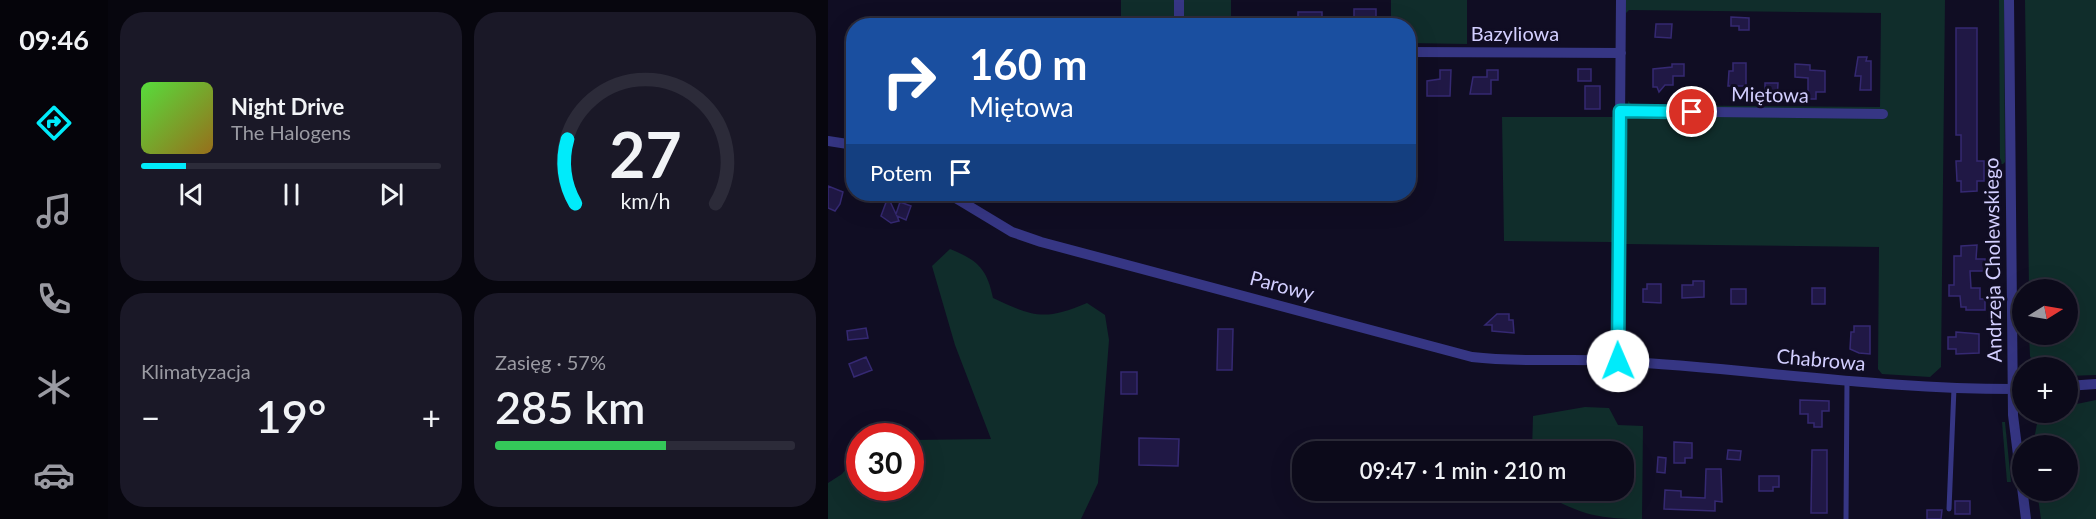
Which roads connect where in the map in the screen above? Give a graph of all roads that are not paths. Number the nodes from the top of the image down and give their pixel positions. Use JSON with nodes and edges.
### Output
{"nodes":[{"id":1,"x":1179,"y":0,"type":"edge"},
{"id":2,"x":1621,"y":0,"type":"edge"},
{"id":3,"x":2009,"y":0,"type":"edge"},
{"id":4,"x":1179,"y":18,"type":"edge"},
{"id":5,"x":1416,"y":52,"type":"edge"},
{"id":6,"x":1621,"y":53,"type":"junction"},
{"id":7,"x":1620,"y":111,"type":"junction"},
{"id":8,"x":1883,"y":114,"type":"dead end"},
{"id":9,"x":828,"y":141,"type":"edge"},
{"id":10,"x":846,"y":144,"type":"edge"},
{"id":11,"x":961,"y":201,"type":"edge"},
{"id":12,"x":2016,"y":357,"type":"edge"},
{"id":13,"x":1618,"y":361,"type":"junction"},
{"id":14,"x":1847,"y":380,"type":"junction"},
{"id":15,"x":2096,"y":384,"type":"edge"},
{"id":16,"x":2078,"y":385,"type":"edge"},
{"id":17,"x":1954,"y":388,"type":"junction"},
{"id":18,"x":2012,"y":389,"type":"edge"},
{"id":19,"x":2017,"y":423,"type":"edge"},
{"id":20,"x":1949,"y":509,"type":"dead end"},
{"id":21,"x":1846,"y":519,"type":"edge"},
{"id":22,"x":2026,"y":519,"type":"edge"}],
"edges":[{"from":1,"to":4,"type":"street"},
{"from":2,"to":6,"type":"street"},
{"from":3,"to":12,"type":"street","name":"Andrzeja Cholewskiego"},
{"from":5,"to":6,"type":"street","name":"Bazyliowa"},
{"from":6,"to":7,"type":"street"},
{"from":7,"to":8,"type":"street","name":"Miętowa"},
{"from":7,"to":13,"type":"street"},
{"from":9,"to":10,"type":"street"},
{"from":11,"to":13,"type":"street","name":"Parowy"},
{"from":13,"to":14,"type":"street","name":"Chabrowa"},
{"from":14,"to":17,"type":"street","name":"Chabrowa"},
{"from":14,"to":21,"type":"lane"},
{"from":15,"to":16,"type":"street"},
{"from":17,"to":18,"type":"street","name":"Chabrowa"},
{"from":17,"to":20,"type":"lane"},
{"from":19,"to":22,"type":"street","name":"Andrzeja Cholewskiego"}]}
